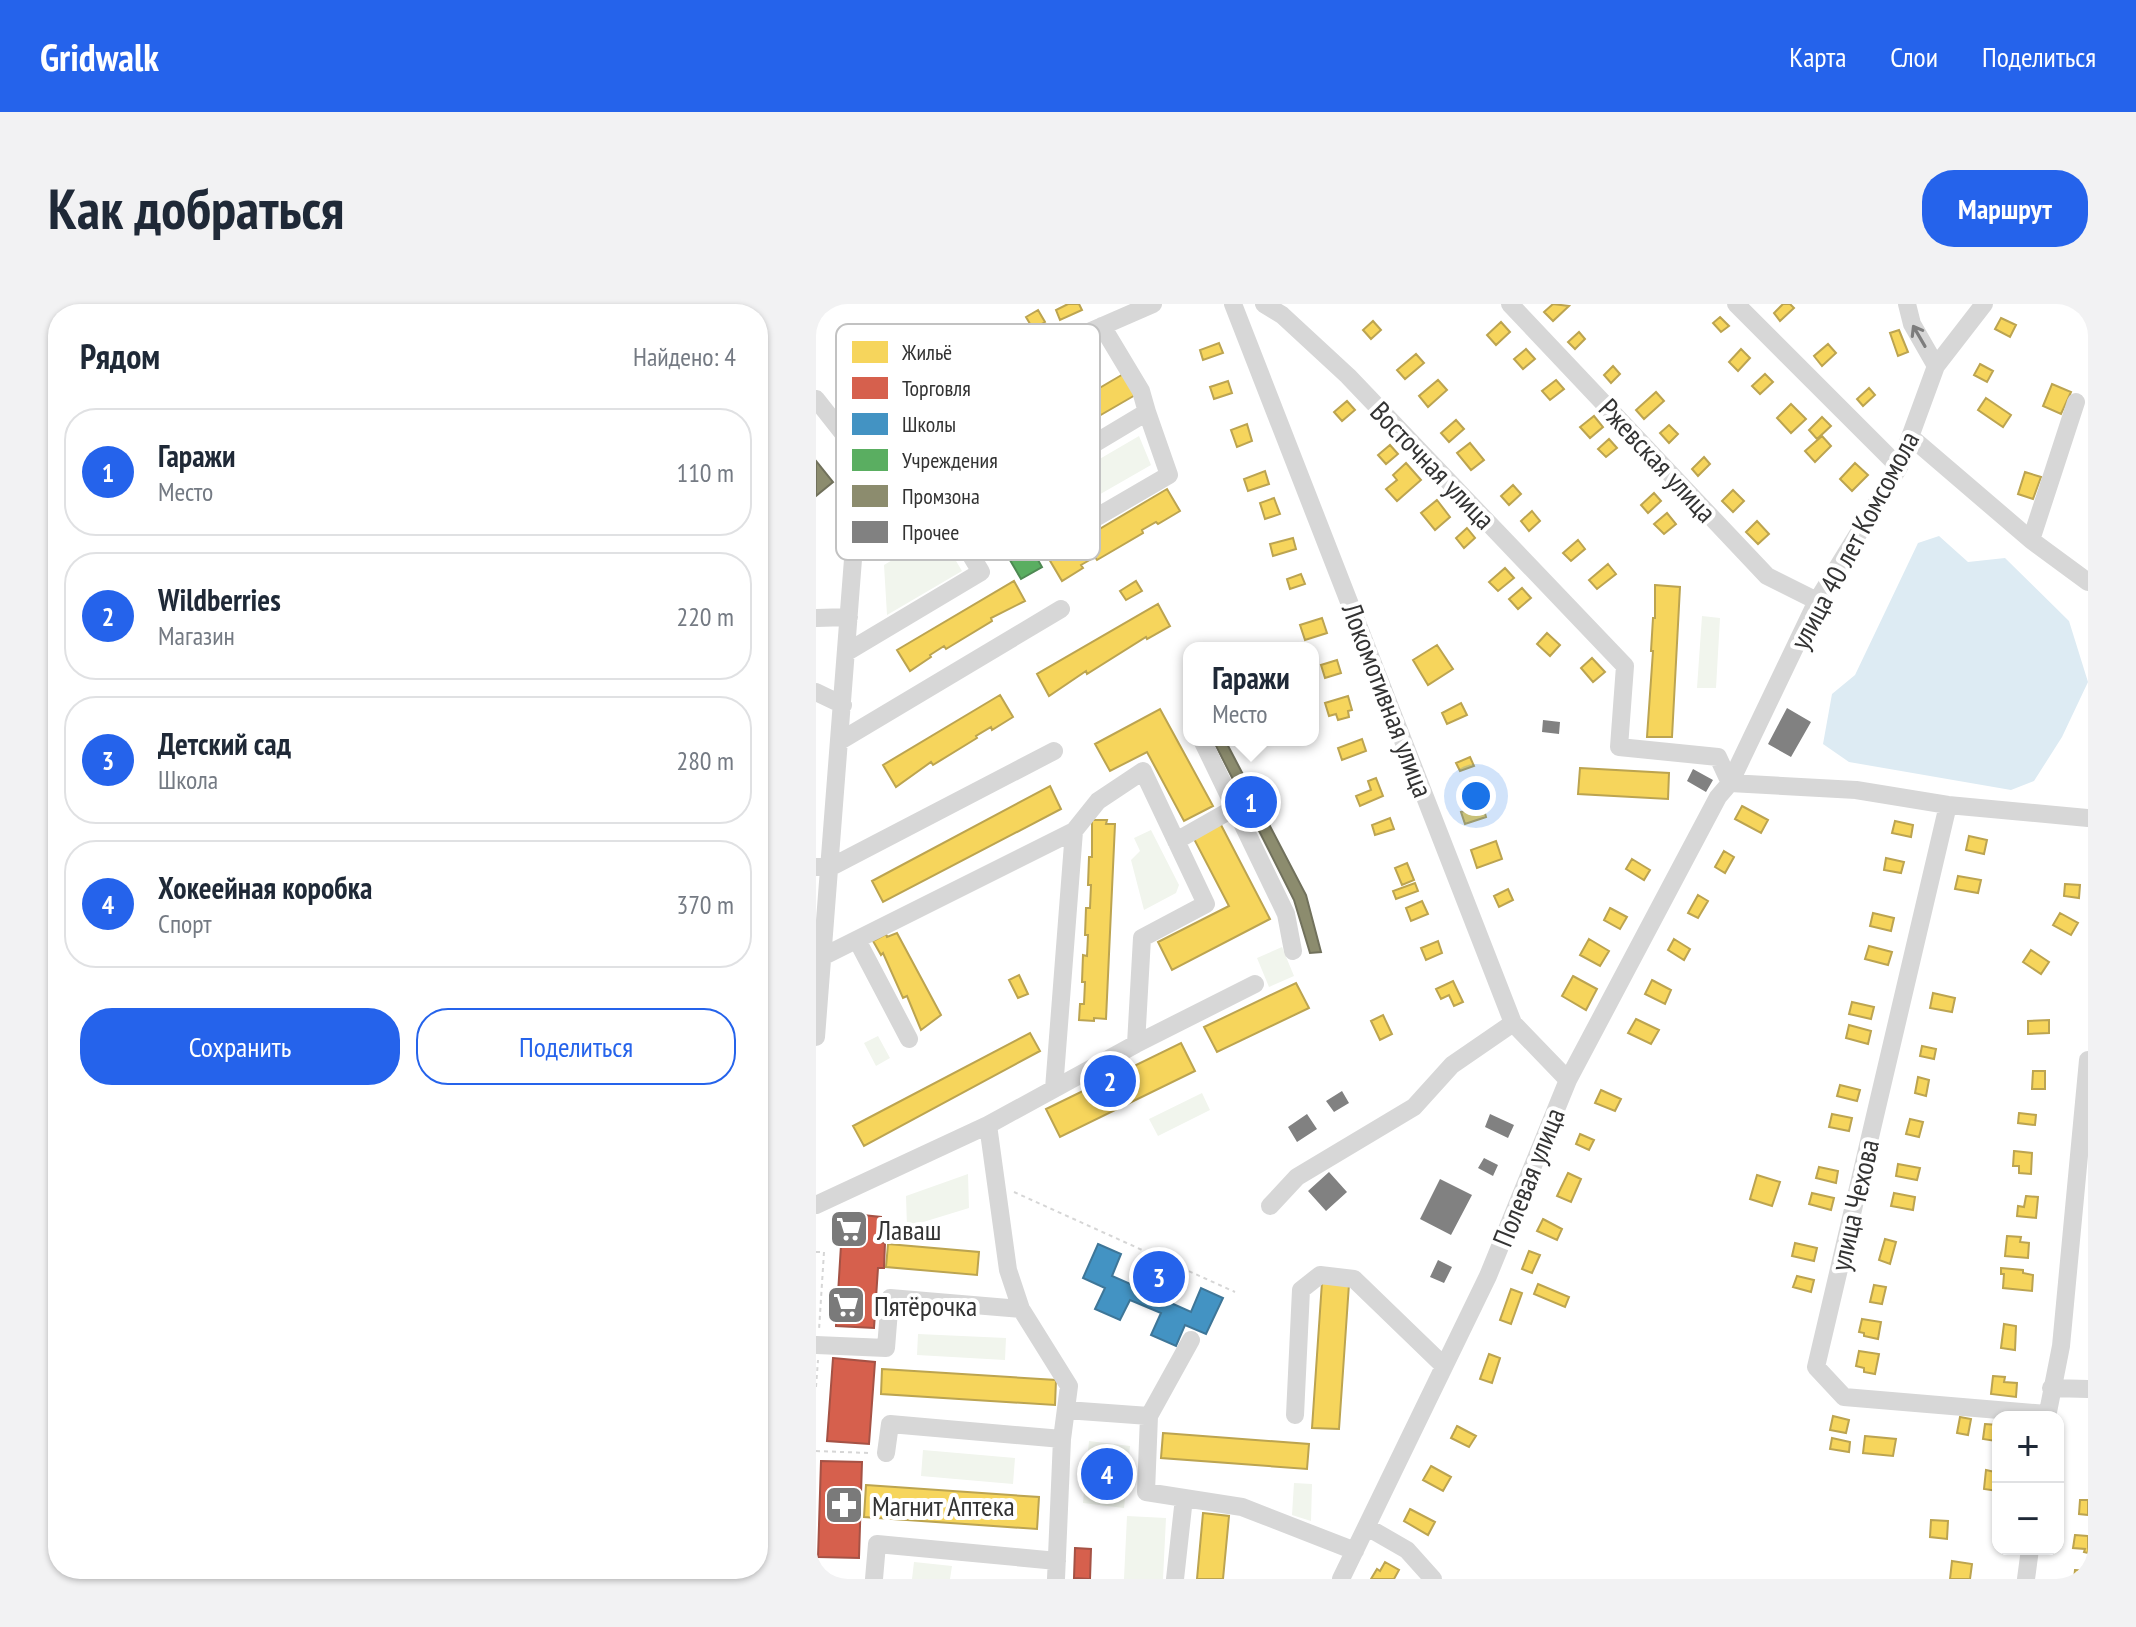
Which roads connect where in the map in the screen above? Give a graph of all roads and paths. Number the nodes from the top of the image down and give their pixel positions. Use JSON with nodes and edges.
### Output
{"nodes":[{"id":1,"x":1153,"y":304,"type":"edge"},
{"id":2,"x":1233,"y":304,"type":"edge"},
{"id":3,"x":1264,"y":304,"type":"edge"},
{"id":4,"x":1510,"y":304,"type":"edge"},
{"id":5,"x":1736,"y":304,"type":"edge"},
{"id":6,"x":1907,"y":304,"type":"edge"},
{"id":7,"x":1984,"y":304,"type":"edge"},
{"id":8,"x":1102,"y":326,"type":"joint"},
{"id":9,"x":1936,"y":366,"type":"junction"},
{"id":10,"x":816,"y":399,"type":"edge"},
{"id":11,"x":2076,"y":402,"type":"dead end"},
{"id":12,"x":1147,"y":412,"type":"junction"},
{"id":13,"x":836,"y":424,"type":"edge"},
{"id":14,"x":1912,"y":438,"type":"junction"},
{"id":15,"x":1100,"y":440,"type":"edge"},
{"id":16,"x":1899,"y":467,"type":"junction"},
{"id":17,"x":1100,"y":515,"type":"edge"},
{"id":18,"x":2031,"y":540,"type":"junction"},
{"id":19,"x":853,"y":560,"type":"edge"},
{"id":20,"x":974,"y":560,"type":"edge"},
{"id":21,"x":2088,"y":582,"type":"edge"},
{"id":22,"x":1817,"y":601,"type":"junction"},
{"id":23,"x":1061,"y":609,"type":"dead end"},
{"id":24,"x":849,"y":617,"type":"junction"},
{"id":25,"x":816,"y":618,"type":"edge"},
{"id":26,"x":847,"y":652,"type":"junction"},
{"id":27,"x":816,"y":692,"type":"edge"},
{"id":28,"x":816,"y":701,"type":"edge"},
{"id":29,"x":843,"y":705,"type":"junction"},
{"id":30,"x":840,"y":741,"type":"junction"},
{"id":31,"x":1205,"y":746,"type":"edge"},
{"id":32,"x":1054,"y":751,"type":"dead end"},
{"id":33,"x":1730,"y":783,"type":"junction"},
{"id":34,"x":1948,"y":805,"type":"junction"},
{"id":35,"x":1236,"y":807,"type":"junction"},
{"id":36,"x":2088,"y":818,"type":"edge"},
{"id":37,"x":1074,"y":831,"type":"junction"},
{"id":38,"x":1176,"y":841,"type":"junction"},
{"id":39,"x":823,"y":867,"type":"edge"},
{"id":40,"x":857,"y":940,"type":"junction"},
{"id":41,"x":1293,"y":951,"type":"dead end"},
{"id":42,"x":821,"y":965,"type":"edge"},
{"id":43,"x":1255,"y":984,"type":"dead end"},
{"id":44,"x":1513,"y":1023,"type":"junction"},
{"id":45,"x":816,"y":1037,"type":"edge"},
{"id":46,"x":909,"y":1039,"type":"dead end"},
{"id":47,"x":1136,"y":1044,"type":"junction"},
{"id":48,"x":2088,"y":1060,"type":"edge"},
{"id":49,"x":1568,"y":1080,"type":"junction"},
{"id":50,"x":1054,"y":1089,"type":"junction"},
{"id":51,"x":988,"y":1125,"type":"junction"},
{"id":52,"x":996,"y":1184,"type":"junction"},
{"id":53,"x":816,"y":1205,"type":"edge"},
{"id":54,"x":1270,"y":1206,"type":"dead end"},
{"id":55,"x":816,"y":1252,"type":"edge"},
{"id":56,"x":1235,"y":1292,"type":"dead end"},
{"id":57,"x":1021,"y":1309,"type":"junction"},
{"id":58,"x":1191,"y":1340,"type":"dead end"},
{"id":59,"x":817,"y":1345,"type":"edge"},
{"id":60,"x":1444,"y":1366,"type":"junction"},
{"id":61,"x":816,"y":1387,"type":"edge"},
{"id":62,"x":2051,"y":1388,"type":"junction"},
{"id":63,"x":2088,"y":1389,"type":"edge"},
{"id":64,"x":1066,"y":1410,"type":"junction"},
{"id":65,"x":2002,"y":1411,"type":"edge"},
{"id":66,"x":2048,"y":1411,"type":"edge"},
{"id":67,"x":1295,"y":1415,"type":"dead end"},
{"id":68,"x":1149,"y":1416,"type":"junction"},
{"id":69,"x":1062,"y":1439,"type":"junction"},
{"id":70,"x":816,"y":1451,"type":"edge"},
{"id":71,"x":886,"y":1453,"type":"joint"},
{"id":72,"x":1184,"y":1498,"type":"junction"},
{"id":73,"x":1367,"y":1527,"type":"junction"},
{"id":74,"x":1355,"y":1551,"type":"junction"},
{"id":75,"x":2029,"y":1555,"type":"edge"},
{"id":76,"x":1056,"y":1570,"type":"edge"},
{"id":77,"x":874,"y":1579,"type":"edge"},
{"id":78,"x":1175,"y":1579,"type":"edge"},
{"id":79,"x":1341,"y":1579,"type":"edge"},
{"id":80,"x":1433,"y":1579,"type":"edge"},
{"id":81,"x":2026,"y":1579,"type":"edge"}],
"edges":[{"from":1,"to":8,"type":"street"},
{"from":2,"to":44,"type":"street","name":"Локомотивная улица"},
{"from":3,"to":33,"type":"street","name":"Восточная улица"},
{"from":4,"to":22,"type":"street","name":"Ржевская улица"},
{"from":5,"to":16,"type":"street"},
{"from":9,"to":6,"type":"street","one_way":true},
{"from":7,"to":9,"type":"street","name":"улица 40 лет Комсомола"},
{"from":8,"to":12,"type":"street"},
{"from":9,"to":14,"type":"street","name":"улица 40 лет Комсомола"},
{"from":10,"to":13,"type":"street"},
{"from":11,"to":18,"type":"street"},
{"from":12,"to":15,"type":"street"},
{"from":12,"to":17,"type":"street"},
{"from":14,"to":16,"type":"street","name":"улица 40 лет Комсомола"},
{"from":14,"to":18,"type":"street"},
{"from":16,"to":22,"type":"street","name":"улица 40 лет Комсомола"},
{"from":18,"to":21,"type":"street"},
{"from":19,"to":24,"type":"street"},
{"from":20,"to":26,"type":"street"},
{"from":22,"to":33,"type":"street","name":"улица 40 лет Комсомола"},
{"from":23,"to":30,"type":"street"},
{"from":24,"to":25,"type":"street"},
{"from":24,"to":26,"type":"street"},
{"from":26,"to":29,"type":"street"},
{"from":27,"to":29,"type":"street"},
{"from":28,"to":29,"type":"street"},
{"from":29,"to":30,"type":"street"},
{"from":30,"to":39,"type":"street"},
{"from":31,"to":35,"type":"street"},
{"from":32,"to":39,"type":"street"},
{"from":33,"to":34,"type":"street"},
{"from":33,"to":49,"type":"street","name":"Полевая улица"},
{"from":34,"to":36,"type":"street"},
{"from":34,"to":65,"type":"street","name":"улица Чехова"},
{"from":35,"to":38,"type":"street"},
{"from":35,"to":41,"type":"street"},
{"from":37,"to":38,"type":"street"},
{"from":37,"to":40,"type":"street"},
{"from":37,"to":50,"type":"street"},
{"from":38,"to":47,"type":"street"},
{"from":39,"to":42,"type":"street"},
{"from":40,"to":42,"type":"street"},
{"from":40,"to":46,"type":"street"},
{"from":42,"to":45,"type":"street"},
{"from":43,"to":47,"type":"street"},
{"from":44,"to":49,"type":"street","name":"Локомотивная улица"},
{"from":44,"to":54,"type":"street"},
{"from":47,"to":50,"type":"street"},
{"from":48,"to":62,"type":"street"},
{"from":49,"to":60,"type":"street","name":"Полевая улица"},
{"from":50,"to":51,"type":"street"},
{"from":51,"to":52,"type":"street"},
{"from":51,"to":53,"type":"street"},
{"from":52,"to":56,"type":"path"},
{"from":52,"to":57,"type":"street"},
{"from":55,"to":59,"type":"path"},
{"from":57,"to":59,"type":"street"},
{"from":57,"to":64,"type":"street"},
{"from":58,"to":68,"type":"street"},
{"from":59,"to":61,"type":"path"},
{"from":60,"to":67,"type":"street"},
{"from":60,"to":73,"type":"street","name":"Полевая улица"},
{"from":62,"to":63,"type":"street"},
{"from":62,"to":66,"type":"street"},
{"from":64,"to":68,"type":"street"},
{"from":64,"to":69,"type":"street"},
{"from":68,"to":72,"type":"street"},
{"from":69,"to":71,"type":"street"},
{"from":69,"to":76,"type":"street"},
{"from":70,"to":71,"type":"path"},
{"from":72,"to":74,"type":"street"},
{"from":72,"to":78,"type":"street"},
{"from":73,"to":74,"type":"street","name":"Полевая улица"},
{"from":73,"to":80,"type":"street"},
{"from":74,"to":79,"type":"street","name":"Полевая улица"},
{"from":75,"to":81,"type":"street"},
{"from":76,"to":77,"type":"street"}]}
